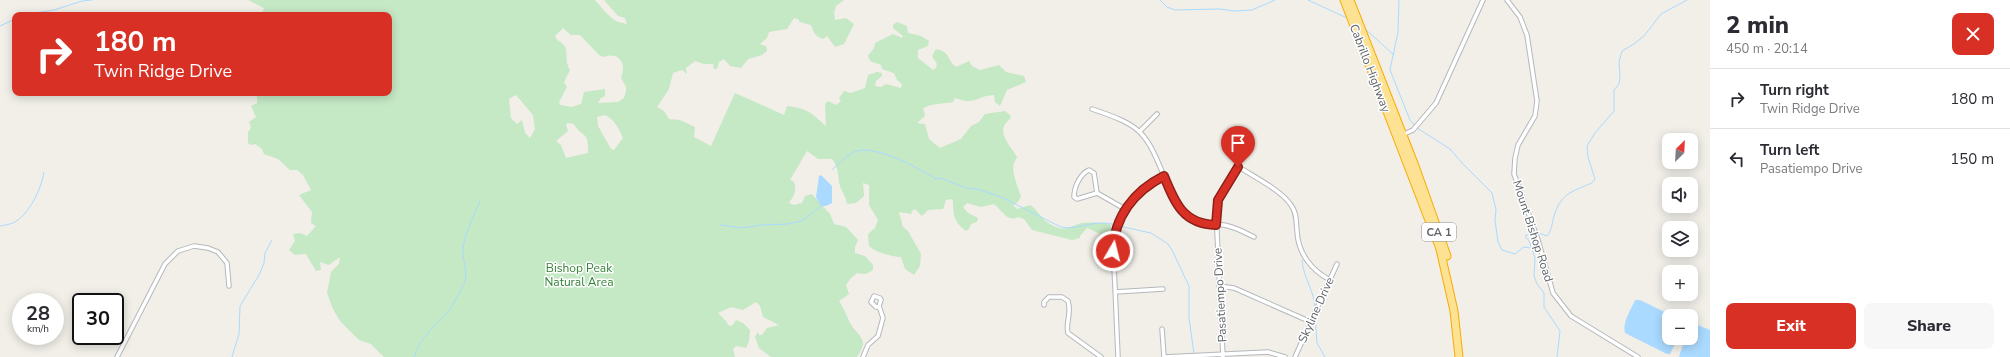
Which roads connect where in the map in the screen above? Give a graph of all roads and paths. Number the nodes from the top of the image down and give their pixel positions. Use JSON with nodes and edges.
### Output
{"nodes":[{"id":1,"x":1344,"y":0,"type":"edge"},
{"id":2,"x":1350,"y":0,"type":"edge"},
{"id":3,"x":1483,"y":0,"type":"edge"},
{"id":4,"x":1507,"y":0,"type":"edge"},
{"id":5,"x":1092,"y":109,"type":"dead end"},
{"id":6,"x":1157,"y":114,"type":"dead end"},
{"id":7,"x":1140,"y":131,"type":"junction"},
{"id":8,"x":1399,"y":136,"type":"junction"},
{"id":9,"x":1164,"y":176,"type":"junction"},
{"id":10,"x":1098,"y":193,"type":"junction"},
{"id":11,"x":1125,"y":209,"type":"junction"},
{"id":12,"x":1216,"y":225,"type":"junction"},
{"id":13,"x":1254,"y":237,"type":"dead end"},
{"id":14,"x":1337,"y":264,"type":"dead end"},
{"id":15,"x":1330,"y":280,"type":"junction"},
{"id":16,"x":229,"y":286,"type":"dead end"},
{"id":17,"x":1219,"y":286,"type":"junction"},
{"id":18,"x":1163,"y":289,"type":"dead end"},
{"id":19,"x":1115,"y":292,"type":"junction"},
{"id":20,"x":1044,"y":305,"type":"dead end"},
{"id":21,"x":880,"y":306,"type":"dead end"},
{"id":22,"x":1311,"y":322,"type":"junction"},
{"id":23,"x":1162,"y":329,"type":"dead end"},
{"id":24,"x":1223,"y":356,"type":"edge"},
{"id":25,"x":117,"y":357,"type":"edge"},
{"id":26,"x":863,"y":357,"type":"edge"},
{"id":27,"x":1101,"y":357,"type":"edge"},
{"id":28,"x":1118,"y":357,"type":"edge"},
{"id":29,"x":1164,"y":357,"type":"edge"},
{"id":30,"x":1285,"y":357,"type":"edge"},
{"id":31,"x":1296,"y":357,"type":"edge"},
{"id":32,"x":1459,"y":357,"type":"edge"},
{"id":33,"x":1464,"y":357,"type":"edge"},
{"id":34,"x":1638,"y":357,"type":"edge"}],
"edges":[{"from":1,"to":8,"type":"highway","name":"Cabrillo Highway","number":"CA 1"},
{"from":2,"to":8,"type":"highway","name":"Cabrillo Highway","number":"CA 1"},
{"from":3,"to":8,"type":"street"},
{"from":4,"to":34,"type":"street","name":"Mount Bishop Road"},
{"from":5,"to":7,"type":"street"},
{"from":6,"to":7,"type":"street"},
{"from":7,"to":9,"type":"street"},
{"from":8,"to":32,"type":"highway","number":"CA 1"},
{"from":8,"to":33,"type":"highway","number":"CA 1"},
{"from":9,"to":11,"type":"street"},
{"from":9,"to":12,"type":"street"},
{"from":10,"to":10,"type":"street"},
{"from":10,"to":11,"type":"street"},
{"from":11,"to":19,"type":"street"},
{"from":12,"to":13,"type":"street"},
{"from":12,"to":15,"type":"street","name":"Pasatiempo Drive"},
{"from":12,"to":17,"type":"street","name":"Pasatiempo Drive"},
{"from":14,"to":15,"type":"street","name":"Skyline Drive"},
{"from":15,"to":22,"type":"street","name":"Skyline Drive"},
{"from":16,"to":25,"type":"street"},
{"from":17,"to":22,"type":"street"},
{"from":17,"to":24,"type":"street","name":"Pasatiempo Drive"},
{"from":18,"to":19,"type":"street"},
{"from":19,"to":28,"type":"street"},
{"from":20,"to":27,"type":"street"},
{"from":21,"to":26,"type":"street"},
{"from":22,"to":31,"type":"street","name":"Skyline Drive"},
{"from":23,"to":29,"type":"street"},
{"from":24,"to":29,"type":"street"},
{"from":24,"to":30,"type":"street"}]}
